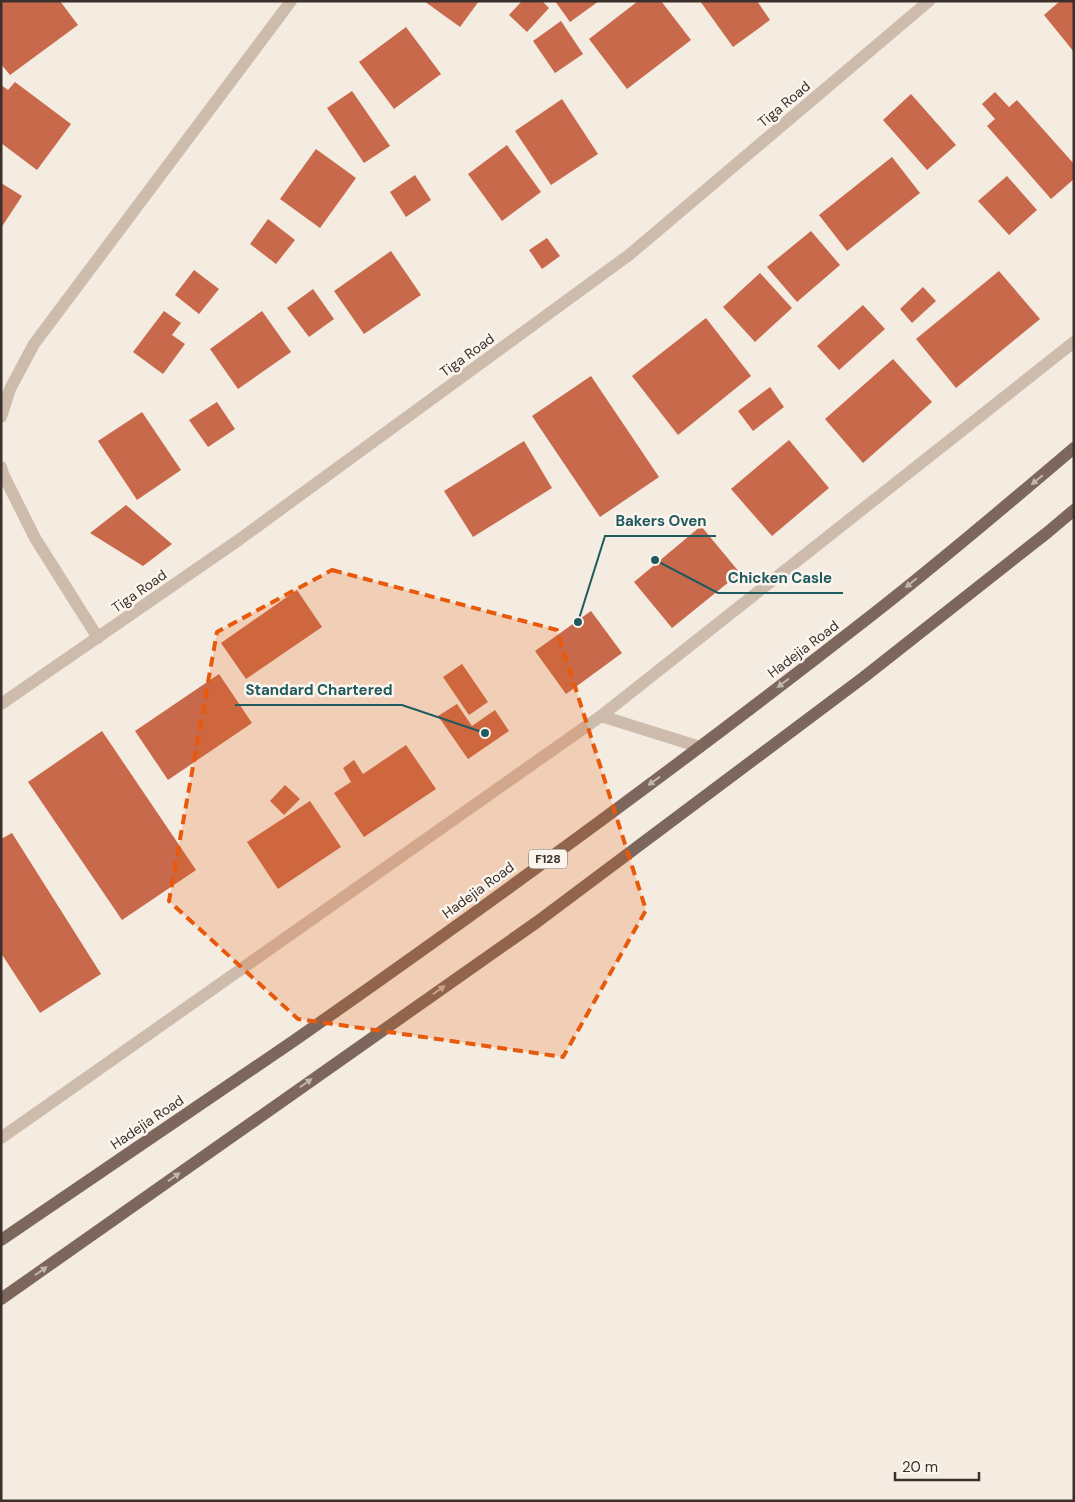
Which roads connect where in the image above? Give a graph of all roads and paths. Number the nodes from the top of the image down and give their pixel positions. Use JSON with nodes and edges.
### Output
{"nodes":[{"id":1,"x":291,"y":1,"type":"edge"},
{"id":2,"x":929,"y":1,"type":"edge"},
{"id":3,"x":1074,"y":342,"type":"edge"},
{"id":4,"x":1,"y":417,"type":"edge"},
{"id":5,"x":1074,"y":448,"type":"edge"},
{"id":6,"x":1,"y":467,"type":"edge"},
{"id":7,"x":1074,"y":510,"type":"edge"},
{"id":8,"x":98,"y":638,"type":"junction"},
{"id":9,"x":1,"y":704,"type":"edge"},
{"id":10,"x":601,"y":716,"type":"junction"},
{"id":11,"x":700,"y":747,"type":"junction"},
{"id":12,"x":1,"y":1138,"type":"edge"},
{"id":13,"x":1,"y":1240,"type":"edge"},
{"id":14,"x":1,"y":1299,"type":"edge"}],
"edges":[{"from":1,"to":4,"type":"street"},
{"from":2,"to":8,"type":"street","name":"Tiga Road"},
{"from":3,"to":10,"type":"street"},
{"from":5,"to":11,"type":"main road","name":"Hadejia Road","number":"F128","one_way":true},
{"from":6,"to":8,"type":"street"},
{"from":14,"to":7,"type":"main road","one_way":true},
{"from":8,"to":9,"type":"street","name":"Tiga Road"},
{"from":10,"to":11,"type":"street"},
{"from":10,"to":12,"type":"street"},
{"from":11,"to":13,"type":"main road","name":"Hadejia Road","number":"F128","one_way":true}]}
